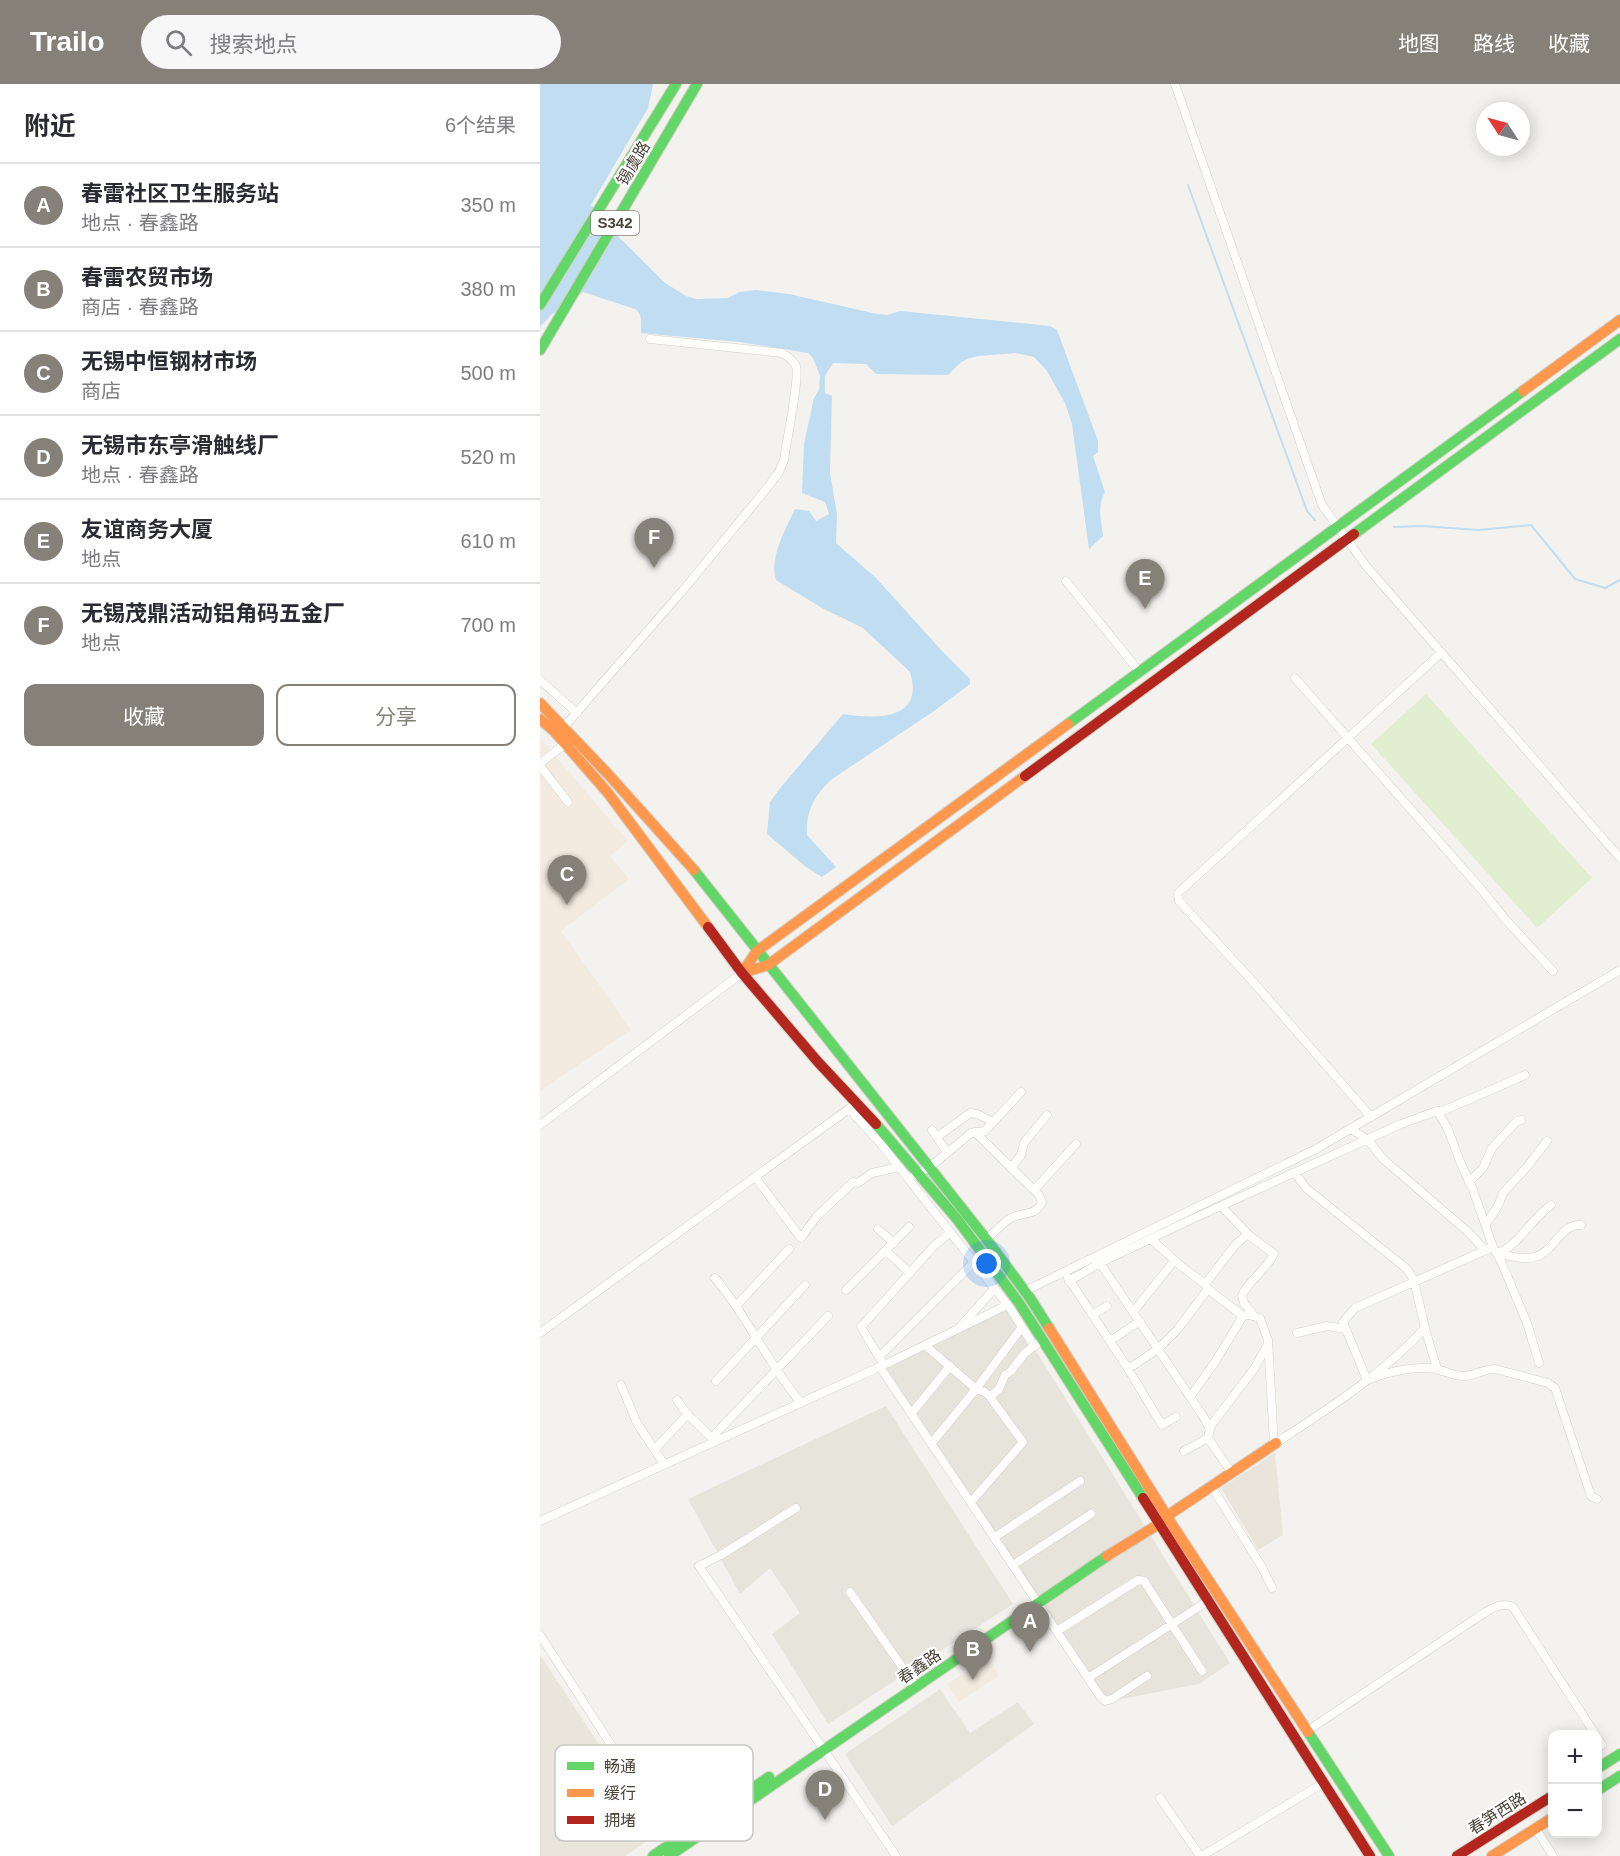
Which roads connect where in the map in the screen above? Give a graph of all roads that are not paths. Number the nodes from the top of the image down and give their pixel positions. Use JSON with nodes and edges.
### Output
{"nodes":[{"id":1,"x":676,"y":84,"type":"edge"},
{"id":2,"x":697,"y":84,"type":"edge"},
{"id":3,"x":1175,"y":84,"type":"edge"},
{"id":4,"x":540,"y":305,"type":"edge"},
{"id":5,"x":1620,"y":320,"type":"edge"},
{"id":6,"x":650,"y":339,"type":"dead end"},
{"id":7,"x":1620,"y":339,"type":"edge"},
{"id":8,"x":540,"y":350,"type":"edge"},
{"id":9,"x":1338,"y":526,"type":"junction"},
{"id":10,"x":1347,"y":539,"type":"junction"},
{"id":11,"x":1066,"y":581,"type":"dead end"},
{"id":12,"x":1441,"y":653,"type":"junction"},
{"id":13,"x":1139,"y":671,"type":"junction"},
{"id":14,"x":1295,"y":678,"type":"dead end"},
{"id":15,"x":540,"y":680,"type":"edge"},
{"id":16,"x":540,"y":703,"type":"edge"},
{"id":17,"x":577,"y":713,"type":"junction"},
{"id":18,"x":540,"y":719,"type":"edge"},
{"id":19,"x":564,"y":727,"type":"junction"},
{"id":20,"x":1349,"y":738,"type":"junction"},
{"id":21,"x":570,"y":741,"type":"junction"},
{"id":22,"x":540,"y":765,"type":"edge"},
{"id":23,"x":568,"y":802,"type":"dead end"},
{"id":24,"x":1620,"y":858,"type":"edge"},
{"id":25,"x":757,"y":951,"type":"junction"},
{"id":26,"x":768,"y":965,"type":"junction"},
{"id":27,"x":1620,"y":970,"type":"edge"},
{"id":28,"x":1553,"y":971,"type":"dead end"},
{"id":29,"x":742,"y":973,"type":"junction"},
{"id":30,"x":1525,"y":1075,"type":"dead end"},
{"id":31,"x":1021,"y":1092,"type":"dead end"},
{"id":32,"x":853,"y":1106,"type":"junction"},
{"id":33,"x":1437,"y":1111,"type":"junction"},
{"id":34,"x":1047,"y":1115,"type":"dead end"},
{"id":35,"x":1371,"y":1117,"type":"junction"},
{"id":36,"x":1521,"y":1120,"type":"dead end"},
{"id":37,"x":993,"y":1122,"type":"junction"},
{"id":38,"x":540,"y":1125,"type":"edge"},
{"id":39,"x":1351,"y":1128,"type":"junction"},
{"id":40,"x":975,"y":1132,"type":"junction"},
{"id":41,"x":1368,"y":1140,"type":"junction"},
{"id":42,"x":1546,"y":1141,"type":"dead end"},
{"id":43,"x":1076,"y":1144,"type":"dead end"},
{"id":44,"x":947,"y":1152,"type":"junction"},
{"id":45,"x":899,"y":1167,"type":"junction"},
{"id":46,"x":930,"y":1167,"type":"junction"},
{"id":47,"x":1011,"y":1168,"type":"junction"},
{"id":48,"x":1295,"y":1173,"type":"junction"},
{"id":49,"x":913,"y":1176,"type":"junction"},
{"id":50,"x":755,"y":1177,"type":"junction"},
{"id":51,"x":1469,"y":1182,"type":"junction"},
{"id":52,"x":1034,"y":1190,"type":"junction"},
{"id":53,"x":1551,"y":1205,"type":"dead end"},
{"id":54,"x":1222,"y":1207,"type":"junction"},
{"id":55,"x":1486,"y":1224,"type":"junction"},
{"id":56,"x":1581,"y":1225,"type":"dead end"},
{"id":57,"x":909,"y":1227,"type":"dead end"},
{"id":58,"x":878,"y":1229,"type":"dead end"},
{"id":59,"x":950,"y":1232,"type":"junction"},
{"id":60,"x":1248,"y":1234,"type":"junction"},
{"id":61,"x":987,"y":1239,"type":"junction"},
{"id":62,"x":1151,"y":1239,"type":"junction"},
{"id":63,"x":894,"y":1243,"type":"junction"},
{"id":64,"x":789,"y":1249,"type":"dead end"},
{"id":65,"x":1492,"y":1250,"type":"junction"},
{"id":66,"x":886,"y":1251,"type":"junction"},
{"id":67,"x":1174,"y":1261,"type":"junction"},
{"id":68,"x":973,"y":1263,"type":"junction"},
{"id":69,"x":1100,"y":1263,"type":"junction"},
{"id":70,"x":1064,"y":1272,"type":"junction"},
{"id":71,"x":910,"y":1273,"type":"junction"},
{"id":72,"x":716,"y":1278,"type":"dead end"},
{"id":73,"x":1414,"y":1280,"type":"junction"},
{"id":74,"x":1069,"y":1281,"type":"junction"},
{"id":75,"x":805,"y":1285,"type":"dead end"},
{"id":76,"x":1206,"y":1287,"type":"junction"},
{"id":77,"x":994,"y":1289,"type":"junction"},
{"id":78,"x":846,"y":1290,"type":"dead end"},
{"id":79,"x":1024,"y":1291,"type":"junction"},
{"id":80,"x":737,"y":1305,"type":"junction"},
{"id":81,"x":1007,"y":1305,"type":"junction"},
{"id":82,"x":1107,"y":1306,"type":"dead end"},
{"id":83,"x":1133,"y":1312,"type":"junction"},
{"id":84,"x":1092,"y":1315,"type":"junction"},
{"id":85,"x":828,"y":1316,"type":"dead end"},
{"id":86,"x":1243,"y":1316,"type":"junction"},
{"id":87,"x":1254,"y":1316,"type":"junction"},
{"id":88,"x":1140,"y":1322,"type":"junction"},
{"id":89,"x":1022,"y":1327,"type":"junction"},
{"id":90,"x":1425,"y":1328,"type":"junction"},
{"id":91,"x":1345,"y":1329,"type":"junction"},
{"id":92,"x":956,"y":1331,"type":"junction"},
{"id":93,"x":540,"y":1333,"type":"edge"},
{"id":94,"x":1297,"y":1334,"type":"dead end"},
{"id":95,"x":756,"y":1337,"type":"junction"},
{"id":96,"x":1110,"y":1341,"type":"junction"},
{"id":97,"x":1039,"y":1344,"type":"junction"},
{"id":98,"x":1268,"y":1344,"type":"junction"},
{"id":99,"x":926,"y":1346,"type":"junction"},
{"id":100,"x":1158,"y":1349,"type":"junction"},
{"id":101,"x":879,"y":1357,"type":"junction"},
{"id":102,"x":1539,"y":1363,"type":"dead end"},
{"id":103,"x":882,"y":1366,"type":"junction"},
{"id":104,"x":950,"y":1366,"type":"junction"},
{"id":105,"x":1128,"y":1369,"type":"junction"},
{"id":106,"x":1437,"y":1369,"type":"junction"},
{"id":107,"x":777,"y":1370,"type":"junction"},
{"id":108,"x":1367,"y":1380,"type":"junction"},
{"id":109,"x":716,"y":1381,"type":"dead end"},
{"id":110,"x":621,"y":1385,"type":"dead end"},
{"id":111,"x":976,"y":1389,"type":"junction"},
{"id":112,"x":990,"y":1396,"type":"junction"},
{"id":113,"x":1190,"y":1397,"type":"junction"},
{"id":114,"x":677,"y":1400,"type":"dead end"},
{"id":115,"x":801,"y":1402,"type":"junction"},
{"id":116,"x":687,"y":1414,"type":"junction"},
{"id":117,"x":911,"y":1414,"type":"junction"},
{"id":118,"x":1176,"y":1417,"type":"dead end"},
{"id":119,"x":1209,"y":1428,"type":"junction"},
{"id":120,"x":1208,"y":1438,"type":"junction"},
{"id":121,"x":715,"y":1441,"type":"junction"},
{"id":122,"x":932,"y":1444,"type":"junction"},
{"id":123,"x":1275,"y":1444,"type":"junction"},
{"id":124,"x":655,"y":1449,"type":"junction"},
{"id":125,"x":1184,"y":1451,"type":"dead end"},
{"id":126,"x":664,"y":1464,"type":"junction"},
{"id":127,"x":1232,"y":1473,"type":"junction"},
{"id":128,"x":1080,"y":1481,"type":"dead end"},
{"id":129,"x":1212,"y":1486,"type":"junction"},
{"id":130,"x":1597,"y":1499,"type":"dead end"},
{"id":131,"x":971,"y":1502,"type":"junction"},
{"id":132,"x":796,"y":1508,"type":"dead end"},
{"id":133,"x":1091,"y":1514,"type":"dead end"},
{"id":134,"x":540,"y":1521,"type":"edge"},
{"id":135,"x":1161,"y":1521,"type":"junction"},
{"id":136,"x":995,"y":1537,"type":"junction"},
{"id":137,"x":1013,"y":1564,"type":"junction"},
{"id":138,"x":1272,"y":1588,"type":"dead end"},
{"id":139,"x":850,"y":1592,"type":"dead end"},
{"id":140,"x":1036,"y":1600,"type":"junction"},
{"id":141,"x":1208,"y":1601,"type":"junction"},
{"id":142,"x":1171,"y":1623,"type":"junction"},
{"id":143,"x":1057,"y":1631,"type":"junction"},
{"id":144,"x":540,"y":1635,"type":"edge"},
{"id":145,"x":1202,"y":1671,"type":"dead end"},
{"id":146,"x":1147,"y":1676,"type":"dead end"},
{"id":147,"x":1088,"y":1678,"type":"junction"},
{"id":148,"x":914,"y":1684,"type":"junction"},
{"id":149,"x":1592,"y":1730,"type":"edge"},
{"id":150,"x":1307,"y":1731,"type":"junction"},
{"id":151,"x":611,"y":1745,"type":"edge"},
{"id":152,"x":821,"y":1746,"type":"junction"},
{"id":153,"x":1620,"y":1754,"type":"edge"},
{"id":154,"x":1602,"y":1765,"type":"edge"},
{"id":155,"x":1620,"y":1776,"type":"edge"},
{"id":156,"x":1323,"y":1783,"type":"junction"},
{"id":157,"x":1602,"y":1787,"type":"edge"},
{"id":158,"x":753,"y":1790,"type":"edge"},
{"id":159,"x":753,"y":1795,"type":"edge"},
{"id":160,"x":1160,"y":1798,"type":"dead end"},
{"id":161,"x":1548,"y":1799,"type":"edge"},
{"id":162,"x":1548,"y":1820,"type":"edge"},
{"id":163,"x":1536,"y":1828,"type":"junction"},
{"id":164,"x":690,"y":1841,"type":"edge"},
{"id":165,"x":674,"y":1842,"type":"edge"},
{"id":166,"x":653,"y":1856,"type":"edge"},
{"id":167,"x":669,"y":1856,"type":"edge"},
{"id":168,"x":896,"y":1856,"type":"edge"},
{"id":169,"x":1201,"y":1856,"type":"edge"},
{"id":170,"x":1370,"y":1856,"type":"edge"},
{"id":171,"x":1389,"y":1856,"type":"edge"},
{"id":172,"x":1457,"y":1856,"type":"edge"},
{"id":173,"x":1492,"y":1856,"type":"edge"},
{"id":174,"x":1553,"y":1856,"type":"edge"}],
"edges":[{"from":1,"to":4,"type":"main road","name":"锡虞路","number":"S342"},
{"from":2,"to":8,"type":"main road","name":"锡虞路","number":"S342"},
{"from":3,"to":9,"type":"street"},
{"from":5,"to":9,"type":"main road"},
{"from":6,"to":17,"type":"street"},
{"from":7,"to":10,"type":"main road"},
{"from":9,"to":10,"type":"street"},
{"from":9,"to":13,"type":"main road"},
{"from":10,"to":12,"type":"street"},
{"from":10,"to":26,"type":"main road"},
{"from":11,"to":13,"type":"street"},
{"from":12,"to":20,"type":"street"},
{"from":12,"to":24,"type":"street"},
{"from":13,"to":25,"type":"main road"},
{"from":14,"to":20,"type":"street"},
{"from":15,"to":17,"type":"street"},
{"from":16,"to":19,"type":"main road"},
{"from":17,"to":19,"type":"street"},
{"from":18,"to":21,"type":"main road"},
{"from":19,"to":21,"type":"main road"},
{"from":20,"to":28,"type":"street"},
{"from":20,"to":35,"type":"street"},
{"from":21,"to":22,"type":"street"},
{"from":21,"to":25,"type":"main road"},
{"from":21,"to":29,"type":"main road"},
{"from":22,"to":23,"type":"street"},
{"from":25,"to":26,"type":"main road"},
{"from":25,"to":29,"type":"main road"},
{"from":26,"to":29,"type":"main road"},
{"from":26,"to":46,"type":"main road"},
{"from":27,"to":35,"type":"street"},
{"from":29,"to":32,"type":"main road"},
{"from":29,"to":38,"type":"street"},
{"from":30,"to":33,"type":"street"},
{"from":31,"to":37,"type":"street"},
{"from":32,"to":45,"type":"street"},
{"from":32,"to":49,"type":"main road"},
{"from":32,"to":50,"type":"street"},
{"from":33,"to":41,"type":"street"},
{"from":33,"to":51,"type":"street"},
{"from":34,"to":47,"type":"street"},
{"from":35,"to":39,"type":"street"},
{"from":36,"to":51,"type":"street"},
{"from":37,"to":40,"type":"street"},
{"from":37,"to":44,"type":"street"},
{"from":39,"to":41,"type":"street"},
{"from":39,"to":70,"type":"street"},
{"from":40,"to":44,"type":"street"},
{"from":40,"to":47,"type":"street"},
{"from":41,"to":48,"type":"street"},
{"from":41,"to":65,"type":"street"},
{"from":42,"to":55,"type":"street"},
{"from":43,"to":52,"type":"street"},
{"from":44,"to":46,"type":"street"},
{"from":45,"to":49,"type":"street"},
{"from":45,"to":50,"type":"street"},
{"from":46,"to":49,"type":"street"},
{"from":46,"to":61,"type":"main road"},
{"from":47,"to":52,"type":"street"},
{"from":48,"to":54,"type":"street"},
{"from":48,"to":73,"type":"street"},
{"from":49,"to":59,"type":"street"},
{"from":49,"to":97,"type":"main road"},
{"from":50,"to":93,"type":"street"},
{"from":51,"to":55,"type":"street"},
{"from":52,"to":61,"type":"street"},
{"from":53,"to":65,"type":"street"},
{"from":54,"to":60,"type":"street"},
{"from":54,"to":62,"type":"street"},
{"from":55,"to":65,"type":"street"},
{"from":56,"to":65,"type":"street"},
{"from":57,"to":63,"type":"street"},
{"from":58,"to":63,"type":"street"},
{"from":59,"to":68,"type":"street"},
{"from":59,"to":71,"type":"street"},
{"from":60,"to":76,"type":"street"},
{"from":60,"to":87,"type":"street"},
{"from":61,"to":79,"type":"main road"},
{"from":62,"to":67,"type":"street"},
{"from":62,"to":69,"type":"street"},
{"from":63,"to":66,"type":"street"},
{"from":64,"to":80,"type":"street"},
{"from":65,"to":73,"type":"street"},
{"from":65,"to":102,"type":"street"},
{"from":66,"to":71,"type":"street"},
{"from":66,"to":78,"type":"street"},
{"from":67,"to":76,"type":"street"},
{"from":67,"to":83,"type":"street"},
{"from":68,"to":77,"type":"street"},
{"from":68,"to":101,"type":"street"},
{"from":69,"to":74,"type":"street"},
{"from":69,"to":83,"type":"street"},
{"from":70,"to":74,"type":"street"},
{"from":70,"to":79,"type":"street"},
{"from":71,"to":101,"type":"street"},
{"from":72,"to":80,"type":"street"},
{"from":73,"to":90,"type":"street"},
{"from":73,"to":91,"type":"street"},
{"from":74,"to":84,"type":"street"},
{"from":75,"to":95,"type":"street"},
{"from":76,"to":86,"type":"street"},
{"from":76,"to":100,"type":"street"},
{"from":77,"to":81,"type":"street"},
{"from":77,"to":92,"type":"street"},
{"from":79,"to":135,"type":"main road"},
{"from":80,"to":95,"type":"street"},
{"from":81,"to":89,"type":"street"},
{"from":81,"to":92,"type":"street"},
{"from":82,"to":84,"type":"street"},
{"from":83,"to":88,"type":"street"},
{"from":84,"to":96,"type":"street"},
{"from":85,"to":107,"type":"street"},
{"from":86,"to":87,"type":"street"},
{"from":86,"to":113,"type":"street"},
{"from":87,"to":98,"type":"street"},
{"from":88,"to":96,"type":"street"},
{"from":88,"to":100,"type":"street"},
{"from":89,"to":97,"type":"street"},
{"from":89,"to":111,"type":"street"},
{"from":90,"to":106,"type":"street"},
{"from":90,"to":108,"type":"street"},
{"from":91,"to":94,"type":"street"},
{"from":91,"to":108,"type":"street"},
{"from":92,"to":99,"type":"street"},
{"from":95,"to":107,"type":"street"},
{"from":95,"to":109,"type":"street"},
{"from":96,"to":105,"type":"street"},
{"from":97,"to":112,"type":"street"},
{"from":97,"to":135,"type":"main road"},
{"from":98,"to":119,"type":"street"},
{"from":98,"to":123,"type":"street"},
{"from":99,"to":103,"type":"street"},
{"from":99,"to":104,"type":"street"},
{"from":100,"to":105,"type":"street"},
{"from":100,"to":113,"type":"street"},
{"from":101,"to":103,"type":"street"},
{"from":103,"to":115,"type":"street"},
{"from":103,"to":117,"type":"street"},
{"from":104,"to":111,"type":"street"},
{"from":104,"to":117,"type":"street"},
{"from":105,"to":118,"type":"street"},
{"from":106,"to":108,"type":"street"},
{"from":106,"to":130,"type":"street"},
{"from":107,"to":115,"type":"street"},
{"from":107,"to":121,"type":"street"},
{"from":108,"to":123,"type":"street"},
{"from":110,"to":124,"type":"street"},
{"from":111,"to":112,"type":"street"},
{"from":111,"to":122,"type":"street"},
{"from":112,"to":131,"type":"street"},
{"from":113,"to":119,"type":"street"},
{"from":114,"to":116,"type":"street"},
{"from":115,"to":121,"type":"street"},
{"from":116,"to":121,"type":"street"},
{"from":116,"to":124,"type":"street"},
{"from":117,"to":122,"type":"street"},
{"from":119,"to":120,"type":"street"},
{"from":120,"to":125,"type":"street"},
{"from":120,"to":127,"type":"street"},
{"from":121,"to":126,"type":"street"},
{"from":122,"to":131,"type":"street"},
{"from":123,"to":127,"type":"main road","name":"春鑫路"},
{"from":124,"to":126,"type":"street"},
{"from":126,"to":134,"type":"street"},
{"from":127,"to":129,"type":"main road","name":"春鑫路"},
{"from":128,"to":136,"type":"street"},
{"from":129,"to":135,"type":"main road","name":"春鑫路"},
{"from":129,"to":138,"type":"street"},
{"from":131,"to":136,"type":"street"},
{"from":132,"to":152,"type":"street"},
{"from":133,"to":137,"type":"street"},
{"from":135,"to":140,"type":"main road","name":"春鑫路"},
{"from":135,"to":141,"type":"main road"},
{"from":135,"to":150,"type":"main road"},
{"from":136,"to":137,"type":"street"},
{"from":137,"to":140,"type":"street"},
{"from":139,"to":148,"type":"street"},
{"from":140,"to":143,"type":"street"},
{"from":140,"to":148,"type":"main road","name":"春鑫路"},
{"from":141,"to":142,"type":"street"},
{"from":141,"to":156,"type":"main road"},
{"from":142,"to":143,"type":"street"},
{"from":142,"to":145,"type":"street"},
{"from":142,"to":147,"type":"street"},
{"from":143,"to":147,"type":"street"},
{"from":144,"to":151,"type":"street"},
{"from":146,"to":147,"type":"street"},
{"from":148,"to":152,"type":"main road","name":"春鑫路"},
{"from":149,"to":150,"type":"street"},
{"from":150,"to":171,"type":"main road"},
{"from":152,"to":158,"type":"main road","name":"春鑫路"},
{"from":152,"to":159,"type":"main road","name":"春鑫路"},
{"from":152,"to":168,"type":"street"},
{"from":153,"to":154,"type":"main road"},
{"from":155,"to":157,"type":"main road"},
{"from":156,"to":169,"type":"street"},
{"from":156,"to":170,"type":"main road"},
{"from":160,"to":169,"type":"street"},
{"from":161,"to":172,"type":"main road","name":"春笋西路"},
{"from":162,"to":163,"type":"main road","name":"春笋西路"},
{"from":163,"to":173,"type":"main road","name":"春笋西路"},
{"from":163,"to":174,"type":"street"},
{"from":164,"to":167,"type":"main road","name":"春鑫路"},
{"from":165,"to":166,"type":"main road","name":"春鑫路"}]}
